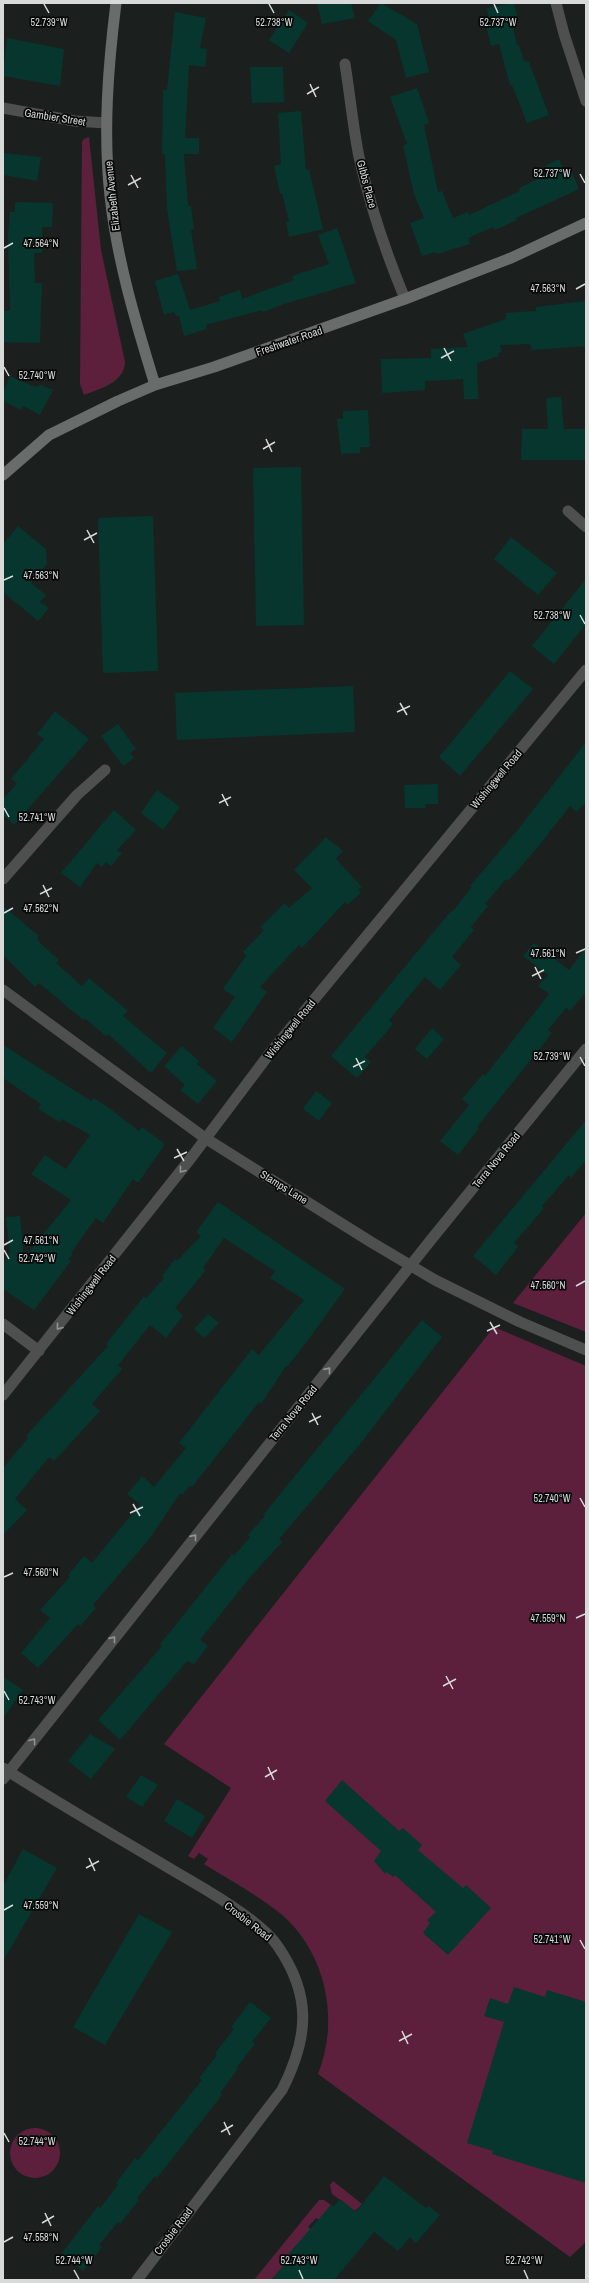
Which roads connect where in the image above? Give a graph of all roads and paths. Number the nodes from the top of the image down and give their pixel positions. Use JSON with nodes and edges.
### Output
{"nodes":[{"id":1,"x":116,"y":3,"type":"edge"},
{"id":2,"x":556,"y":3,"type":"edge"},
{"id":3,"x":345,"y":64,"type":"dead end"},
{"id":4,"x":586,"y":101,"type":"edge"},
{"id":5,"x":3,"y":108,"type":"edge"},
{"id":6,"x":106,"y":123,"type":"junction"},
{"id":7,"x":586,"y":224,"type":"edge"},
{"id":8,"x":405,"y":299,"type":"junction"},
{"id":9,"x":155,"y":385,"type":"junction"},
{"id":10,"x":3,"y":475,"type":"edge"},
{"id":11,"x":568,"y":511,"type":"dead end"},
{"id":12,"x":586,"y":527,"type":"edge"},
{"id":13,"x":586,"y":670,"type":"edge"},
{"id":14,"x":105,"y":770,"type":"dead end"},
{"id":15,"x":3,"y":879,"type":"edge"},
{"id":16,"x":3,"y":990,"type":"edge"},
{"id":17,"x":586,"y":1049,"type":"edge"},
{"id":18,"x":205,"y":1138,"type":"junction"},
{"id":19,"x":410,"y":1266,"type":"junction"},
{"id":20,"x":3,"y":1324,"type":"edge"},
{"id":21,"x":586,"y":1350,"type":"edge"},
{"id":22,"x":40,"y":1351,"type":"junction"},
{"id":23,"x":3,"y":1395,"type":"edge"},
{"id":24,"x":5,"y":1773,"type":"edge"},
{"id":25,"x":137,"y":2280,"type":"edge"}],
"edges":[{"from":1,"to":6,"type":"main road","name":"Elizabeth Avenue"},
{"from":2,"to":4,"type":"street"},
{"from":3,"to":8,"type":"street","name":"Gibbs Place"},
{"from":5,"to":6,"type":"street","name":"Gambier Street"},
{"from":6,"to":9,"type":"main road","name":"Elizabeth Avenue"},
{"from":7,"to":8,"type":"main road","name":"Freshwater Road"},
{"from":8,"to":9,"type":"main road","name":"Freshwater Road"},
{"from":9,"to":10,"type":"main road","name":"Freshwater Road"},
{"from":11,"to":12,"type":"street"},
{"from":13,"to":18,"type":"street","name":"Wishingwell Road"},
{"from":14,"to":15,"type":"street"},
{"from":16,"to":18,"type":"street","name":"Stamps Lane"},
{"from":17,"to":19,"type":"street","name":"Terra Nova Road"},
{"from":18,"to":19,"type":"street","name":"Stamps Lane"},
{"from":18,"to":22,"type":"street","name":"Wishingwell Road","one_way":true},
{"from":19,"to":21,"type":"street","name":"Stamps Lane"},
{"from":24,"to":19,"type":"street","name":"Terra Nova Road","one_way":true},
{"from":20,"to":22,"type":"street"},
{"from":22,"to":23,"type":"street","name":"Wishingwell Road"},
{"from":24,"to":25,"type":"street","name":"Crosbie Road"}]}
